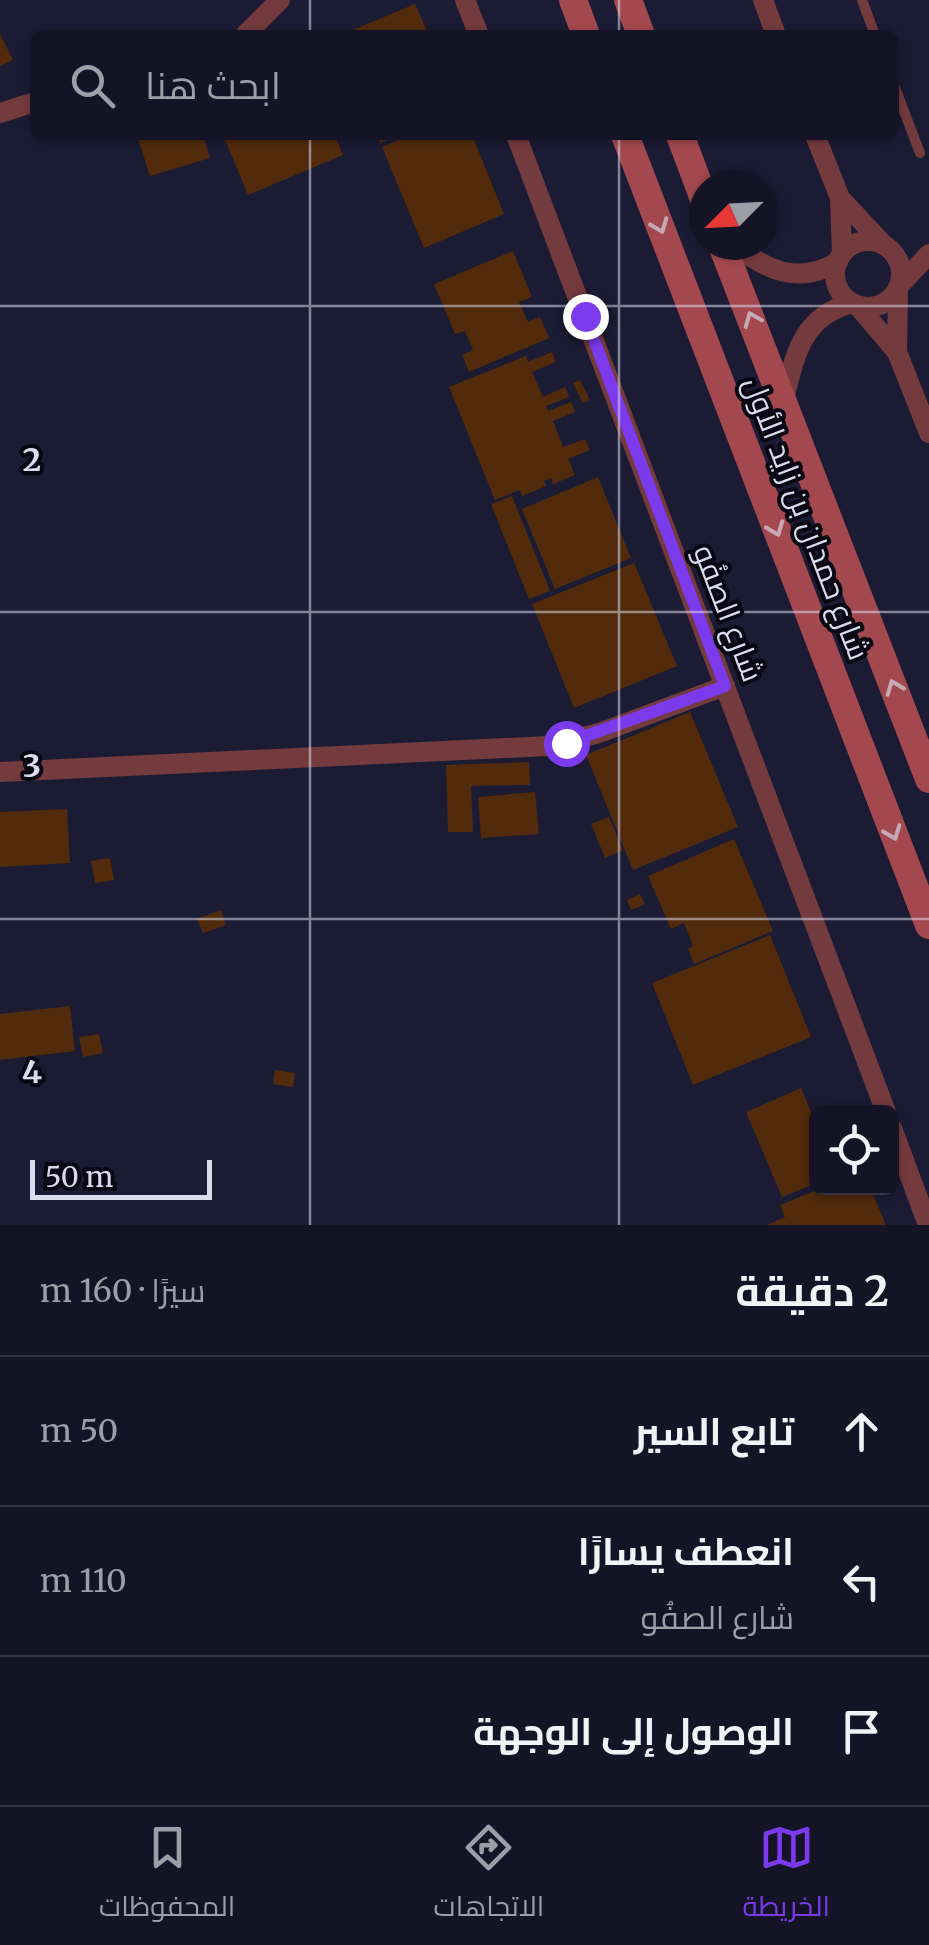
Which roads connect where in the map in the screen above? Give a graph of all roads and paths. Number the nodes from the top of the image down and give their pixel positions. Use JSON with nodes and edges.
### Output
{"nodes":[{"id":1,"x":280,"y":0,"type":"edge"},
{"id":2,"x":466,"y":0,"type":"edge"},
{"id":3,"x":573,"y":0,"type":"edge"},
{"id":4,"x":628,"y":0,"type":"edge"},
{"id":5,"x":763,"y":0,"type":"edge"},
{"id":6,"x":862,"y":0,"type":"edge"},
{"id":7,"x":250,"y":30,"type":"edge"},
{"id":8,"x":477,"y":30,"type":"edge"},
{"id":9,"x":584,"y":30,"type":"edge"},
{"id":10,"x":639,"y":30,"type":"edge"},
{"id":11,"x":774,"y":30,"type":"edge"},
{"id":12,"x":873,"y":30,"type":"edge"},
{"id":13,"x":899,"y":98,"type":"edge"},
{"id":14,"x":30,"y":104,"type":"edge"},
{"id":15,"x":0,"y":113,"type":"edge"},
{"id":16,"x":518,"y":140,"type":"edge"},
{"id":17,"x":627,"y":140,"type":"edge"},
{"id":18,"x":682,"y":140,"type":"edge"},
{"id":19,"x":817,"y":140,"type":"edge"},
{"id":20,"x":920,"y":153,"type":"dead end"},
{"id":21,"x":693,"y":170,"type":"edge"},
{"id":22,"x":840,"y":198,"type":"junction"},
{"id":23,"x":885,"y":246,"type":"junction"},
{"id":24,"x":929,"y":251,"type":"edge"},
{"id":25,"x":840,"y":258,"type":"junction"},
{"id":26,"x":728,"y":260,"type":"edge"},
{"id":27,"x":754,"y":260,"type":"edge"},
{"id":28,"x":898,"y":287,"type":"junction"},
{"id":29,"x":855,"y":304,"type":"junction"},
{"id":30,"x":897,"y":352,"type":"junction"},
{"id":31,"x":784,"y":400,"type":"junction"},
{"id":32,"x":929,"y":432,"type":"edge"},
{"id":33,"x":725,"y":686,"type":"junction"},
{"id":34,"x":0,"y":772,"type":"edge"},
{"id":35,"x":929,"y":778,"type":"edge"},
{"id":36,"x":929,"y":925,"type":"edge"},
{"id":37,"x":883,"y":1105,"type":"edge"},
{"id":38,"x":899,"y":1147,"type":"edge"},
{"id":39,"x":928,"y":1225,"type":"edge"}],
"edges":[{"from":1,"to":7,"type":"street"},
{"from":2,"to":8,"type":"street"},
{"from":3,"to":9,"type":"main road"},
{"from":4,"to":10,"type":"main road"},
{"from":5,"to":11,"type":"street"},
{"from":6,"to":12,"type":"lane"},
{"from":13,"to":20,"type":"lane"},
{"from":14,"to":15,"type":"street"},
{"from":16,"to":33,"type":"street","name":"شارع الصفُو"},
{"from":17,"to":36,"type":"main road","name":"شارع حمدان بن زايد الأول","one_way":true},
{"from":18,"to":21,"type":"main road"},
{"from":19,"to":22,"type":"street"},
{"from":22,"to":23,"type":"street"},
{"from":22,"to":25,"type":"street"},
{"from":23,"to":24,"type":"street"},
{"from":23,"to":25,"type":"street"},
{"from":23,"to":28,"type":"street"},
{"from":24,"to":28,"type":"street"},
{"from":25,"to":27,"type":"street"},
{"from":25,"to":29,"type":"street"},
{"from":31,"to":26,"type":"main road","name":"شارع حمدان بن زايد الأول","one_way":true},
{"from":28,"to":29,"type":"street"},
{"from":28,"to":30,"type":"street"},
{"from":29,"to":30,"type":"street"},
{"from":29,"to":31,"type":"street"},
{"from":30,"to":32,"type":"street"},
{"from":35,"to":31,"type":"main road","name":"شارع حمدان بن زايد الأول","one_way":true},
{"from":33,"to":34,"type":"street"},
{"from":33,"to":37,"type":"street","name":"شارع الصفُو"},
{"from":38,"to":39,"type":"street"}]}
